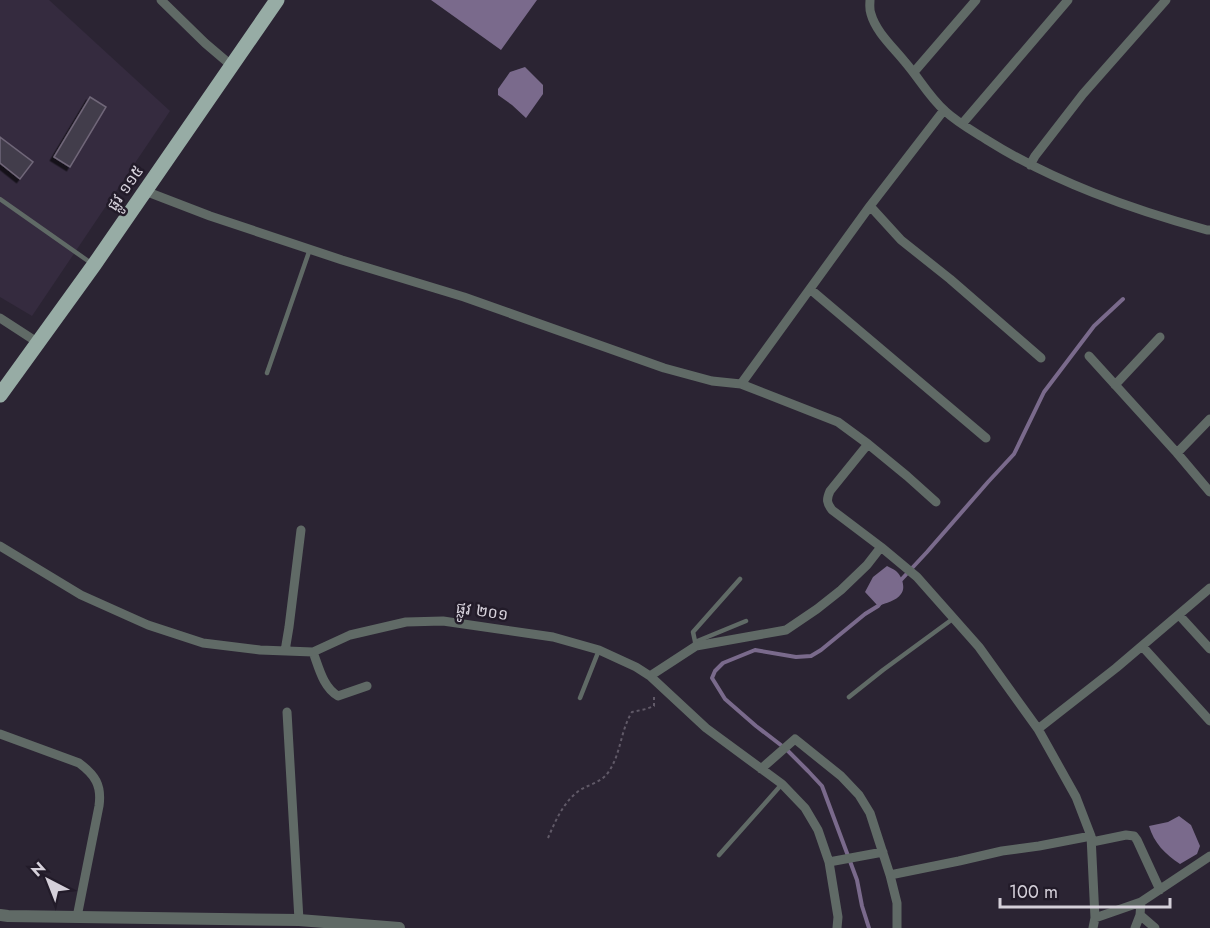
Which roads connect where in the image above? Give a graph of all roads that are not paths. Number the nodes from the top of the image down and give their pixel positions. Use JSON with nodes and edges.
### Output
{"nodes":[{"id":1,"x":162,"y":0,"type":"edge"},
{"id":2,"x":277,"y":0,"type":"edge"},
{"id":3,"x":870,"y":0,"type":"edge"},
{"id":4,"x":976,"y":0,"type":"edge"},
{"id":5,"x":1068,"y":0,"type":"edge"},
{"id":6,"x":1166,"y":0,"type":"edge"},
{"id":7,"x":232,"y":66,"type":"junction"},
{"id":8,"x":914,"y":72,"type":"junction"},
{"id":9,"x":944,"y":110,"type":"junction"},
{"id":10,"x":962,"y":124,"type":"junction"},
{"id":11,"x":1030,"y":165,"type":"junction"},
{"id":12,"x":145,"y":191,"type":"junction"},
{"id":13,"x":0,"y":199,"type":"edge"},
{"id":14,"x":870,"y":206,"type":"junction"},
{"id":15,"x":1210,"y":230,"type":"edge"},
{"id":16,"x":310,"y":249,"type":"junction"},
{"id":17,"x":94,"y":265,"type":"junction"},
{"id":18,"x":810,"y":289,"type":"junction"},
{"id":19,"x":0,"y":318,"type":"edge"},
{"id":20,"x":1160,"y":337,"type":"dead end"},
{"id":21,"x":37,"y":342,"type":"junction"},
{"id":22,"x":1089,"y":356,"type":"dead end"},
{"id":23,"x":1041,"y":358,"type":"dead end"},
{"id":24,"x":267,"y":373,"type":"dead end"},
{"id":25,"x":741,"y":384,"type":"junction"},
{"id":26,"x":1115,"y":385,"type":"junction"},
{"id":27,"x":0,"y":395,"type":"edge"},
{"id":28,"x":1210,"y":418,"type":"edge"},
{"id":29,"x":986,"y":438,"type":"dead end"},
{"id":30,"x":868,"y":444,"type":"junction"},
{"id":31,"x":1177,"y":453,"type":"junction"},
{"id":32,"x":1210,"y":492,"type":"edge"},
{"id":33,"x":936,"y":502,"type":"dead end"},
{"id":34,"x":301,"y":530,"type":"dead end"},
{"id":35,"x":0,"y":546,"type":"edge"},
{"id":36,"x":881,"y":547,"type":"junction"},
{"id":37,"x":740,"y":579,"type":"dead end"},
{"id":38,"x":1210,"y":588,"type":"edge"},
{"id":39,"x":1179,"y":615,"type":"junction"},
{"id":40,"x":954,"y":618,"type":"junction"},
{"id":41,"x":746,"y":621,"type":"dead end"},
{"id":42,"x":695,"y":644,"type":"junction"},
{"id":43,"x":1142,"y":646,"type":"junction"},
{"id":44,"x":1210,"y":649,"type":"edge"},
{"id":45,"x":599,"y":650,"type":"junction"},
{"id":46,"x":285,"y":651,"type":"junction"},
{"id":47,"x":313,"y":652,"type":"junction"},
{"id":48,"x":653,"y":679,"type":"junction"},
{"id":49,"x":368,"y":686,"type":"dead end"},
{"id":50,"x":849,"y":697,"type":"dead end"},
{"id":51,"x":580,"y":698,"type":"dead end"},
{"id":52,"x":287,"y":712,"type":"dead end"},
{"id":53,"x":1210,"y":721,"type":"edge"},
{"id":54,"x":1038,"y":729,"type":"junction"},
{"id":55,"x":0,"y":734,"type":"edge"},
{"id":56,"x":760,"y":769,"type":"junction"},
{"id":57,"x":782,"y":784,"type":"junction"},
{"id":58,"x":1091,"y":839,"type":"junction"},
{"id":59,"x":883,"y":852,"type":"junction"},
{"id":60,"x":719,"y":855,"type":"dead end"},
{"id":61,"x":1210,"y":857,"type":"edge"},
{"id":62,"x":829,"y":862,"type":"junction"},
{"id":63,"x":890,"y":875,"type":"junction"},
{"id":64,"x":1160,"y":890,"type":"junction"},
{"id":65,"x":1141,"y":902,"type":"junction"},
{"id":66,"x":0,"y":915,"type":"edge"},
{"id":67,"x":1140,"y":915,"type":"junction"},
{"id":68,"x":76,"y":917,"type":"junction"},
{"id":69,"x":299,"y":920,"type":"junction"},
{"id":70,"x":106,"y":923,"type":"edge"},
{"id":71,"x":1094,"y":923,"type":"edge"},
{"id":72,"x":323,"y":925,"type":"edge"},
{"id":73,"x":374,"y":927,"type":"edge"},
{"id":74,"x":399,"y":928,"type":"edge"},
{"id":75,"x":837,"y":928,"type":"edge"},
{"id":76,"x":897,"y":928,"type":"edge"},
{"id":77,"x":1135,"y":928,"type":"edge"},
{"id":78,"x":1155,"y":928,"type":"edge"}],
"edges":[{"from":1,"to":7,"type":"street"},
{"from":2,"to":7,"type":"main road","name":"ផ្លូវ ១១៥"},
{"from":3,"to":8,"type":"street"},
{"from":4,"to":8,"type":"street"},
{"from":5,"to":10,"type":"street"},
{"from":6,"to":11,"type":"street"},
{"from":7,"to":12,"type":"main road","name":"ផ្លូវ ១១៥"},
{"from":8,"to":9,"type":"street"},
{"from":9,"to":10,"type":"street"},
{"from":9,"to":14,"type":"street"},
{"from":10,"to":11,"type":"street"},
{"from":11,"to":15,"type":"street"},
{"from":12,"to":16,"type":"street"},
{"from":12,"to":17,"type":"main road","name":"ផ្លូវ ១១៥"},
{"from":13,"to":17,"type":"lane"},
{"from":14,"to":18,"type":"street"},
{"from":14,"to":23,"type":"street"},
{"from":16,"to":24,"type":"lane"},
{"from":16,"to":25,"type":"street"},
{"from":17,"to":21,"type":"main road","name":"ផ្លូវ ១១៥"},
{"from":18,"to":25,"type":"street"},
{"from":18,"to":29,"type":"street"},
{"from":19,"to":21,"type":"street"},
{"from":20,"to":26,"type":"street"},
{"from":21,"to":27,"type":"main road","name":"ផ្លូវ ១១៥"},
{"from":22,"to":26,"type":"street"},
{"from":25,"to":30,"type":"street"},
{"from":26,"to":31,"type":"street"},
{"from":28,"to":31,"type":"street"},
{"from":30,"to":33,"type":"street"},
{"from":30,"to":36,"type":"street"},
{"from":31,"to":32,"type":"street"},
{"from":34,"to":46,"type":"street"},
{"from":35,"to":46,"type":"street","name":"ផ្លូវ ២០១"},
{"from":36,"to":40,"type":"street"},
{"from":36,"to":42,"type":"street"},
{"from":37,"to":42,"type":"lane"},
{"from":38,"to":39,"type":"street"},
{"from":39,"to":43,"type":"street"},
{"from":39,"to":44,"type":"street"},
{"from":40,"to":50,"type":"lane"},
{"from":40,"to":54,"type":"street"},
{"from":41,"to":42,"type":"lane"},
{"from":42,"to":48,"type":"street"},
{"from":43,"to":53,"type":"street"},
{"from":43,"to":54,"type":"street"},
{"from":45,"to":47,"type":"street","name":"ផ្លូវ ២០១"},
{"from":45,"to":48,"type":"street","name":"ផ្លូវ ២០១"},
{"from":45,"to":51,"type":"lane"},
{"from":46,"to":47,"type":"street","name":"ផ្លូវ ២០១"},
{"from":47,"to":49,"type":"street"},
{"from":48,"to":56,"type":"street","name":"ផ្លូវ ២០១"},
{"from":52,"to":69,"type":"street"},
{"from":54,"to":58,"type":"street"},
{"from":55,"to":68,"type":"street"},
{"from":56,"to":57,"type":"street","name":"ផ្លូវ ២០១"},
{"from":56,"to":59,"type":"street"},
{"from":57,"to":60,"type":"lane"},
{"from":57,"to":62,"type":"street","name":"ផ្លូវ ២០១"},
{"from":58,"to":63,"type":"street"},
{"from":58,"to":64,"type":"street"},
{"from":58,"to":71,"type":"street"},
{"from":59,"to":62,"type":"street"},
{"from":59,"to":63,"type":"street"},
{"from":61,"to":64,"type":"street"},
{"from":62,"to":75,"type":"street","name":"ផ្លូវ ២០១"},
{"from":63,"to":76,"type":"street"},
{"from":64,"to":65,"type":"street"},
{"from":65,"to":67,"type":"street"},
{"from":65,"to":71,"type":"street"},
{"from":66,"to":68,"type":"street"},
{"from":67,"to":77,"type":"street"},
{"from":67,"to":78,"type":"street"},
{"from":68,"to":70,"type":"street"},
{"from":69,"to":70,"type":"street"},
{"from":69,"to":72,"type":"street"},
{"from":72,"to":73,"type":"street"},
{"from":73,"to":74,"type":"street"}]}
